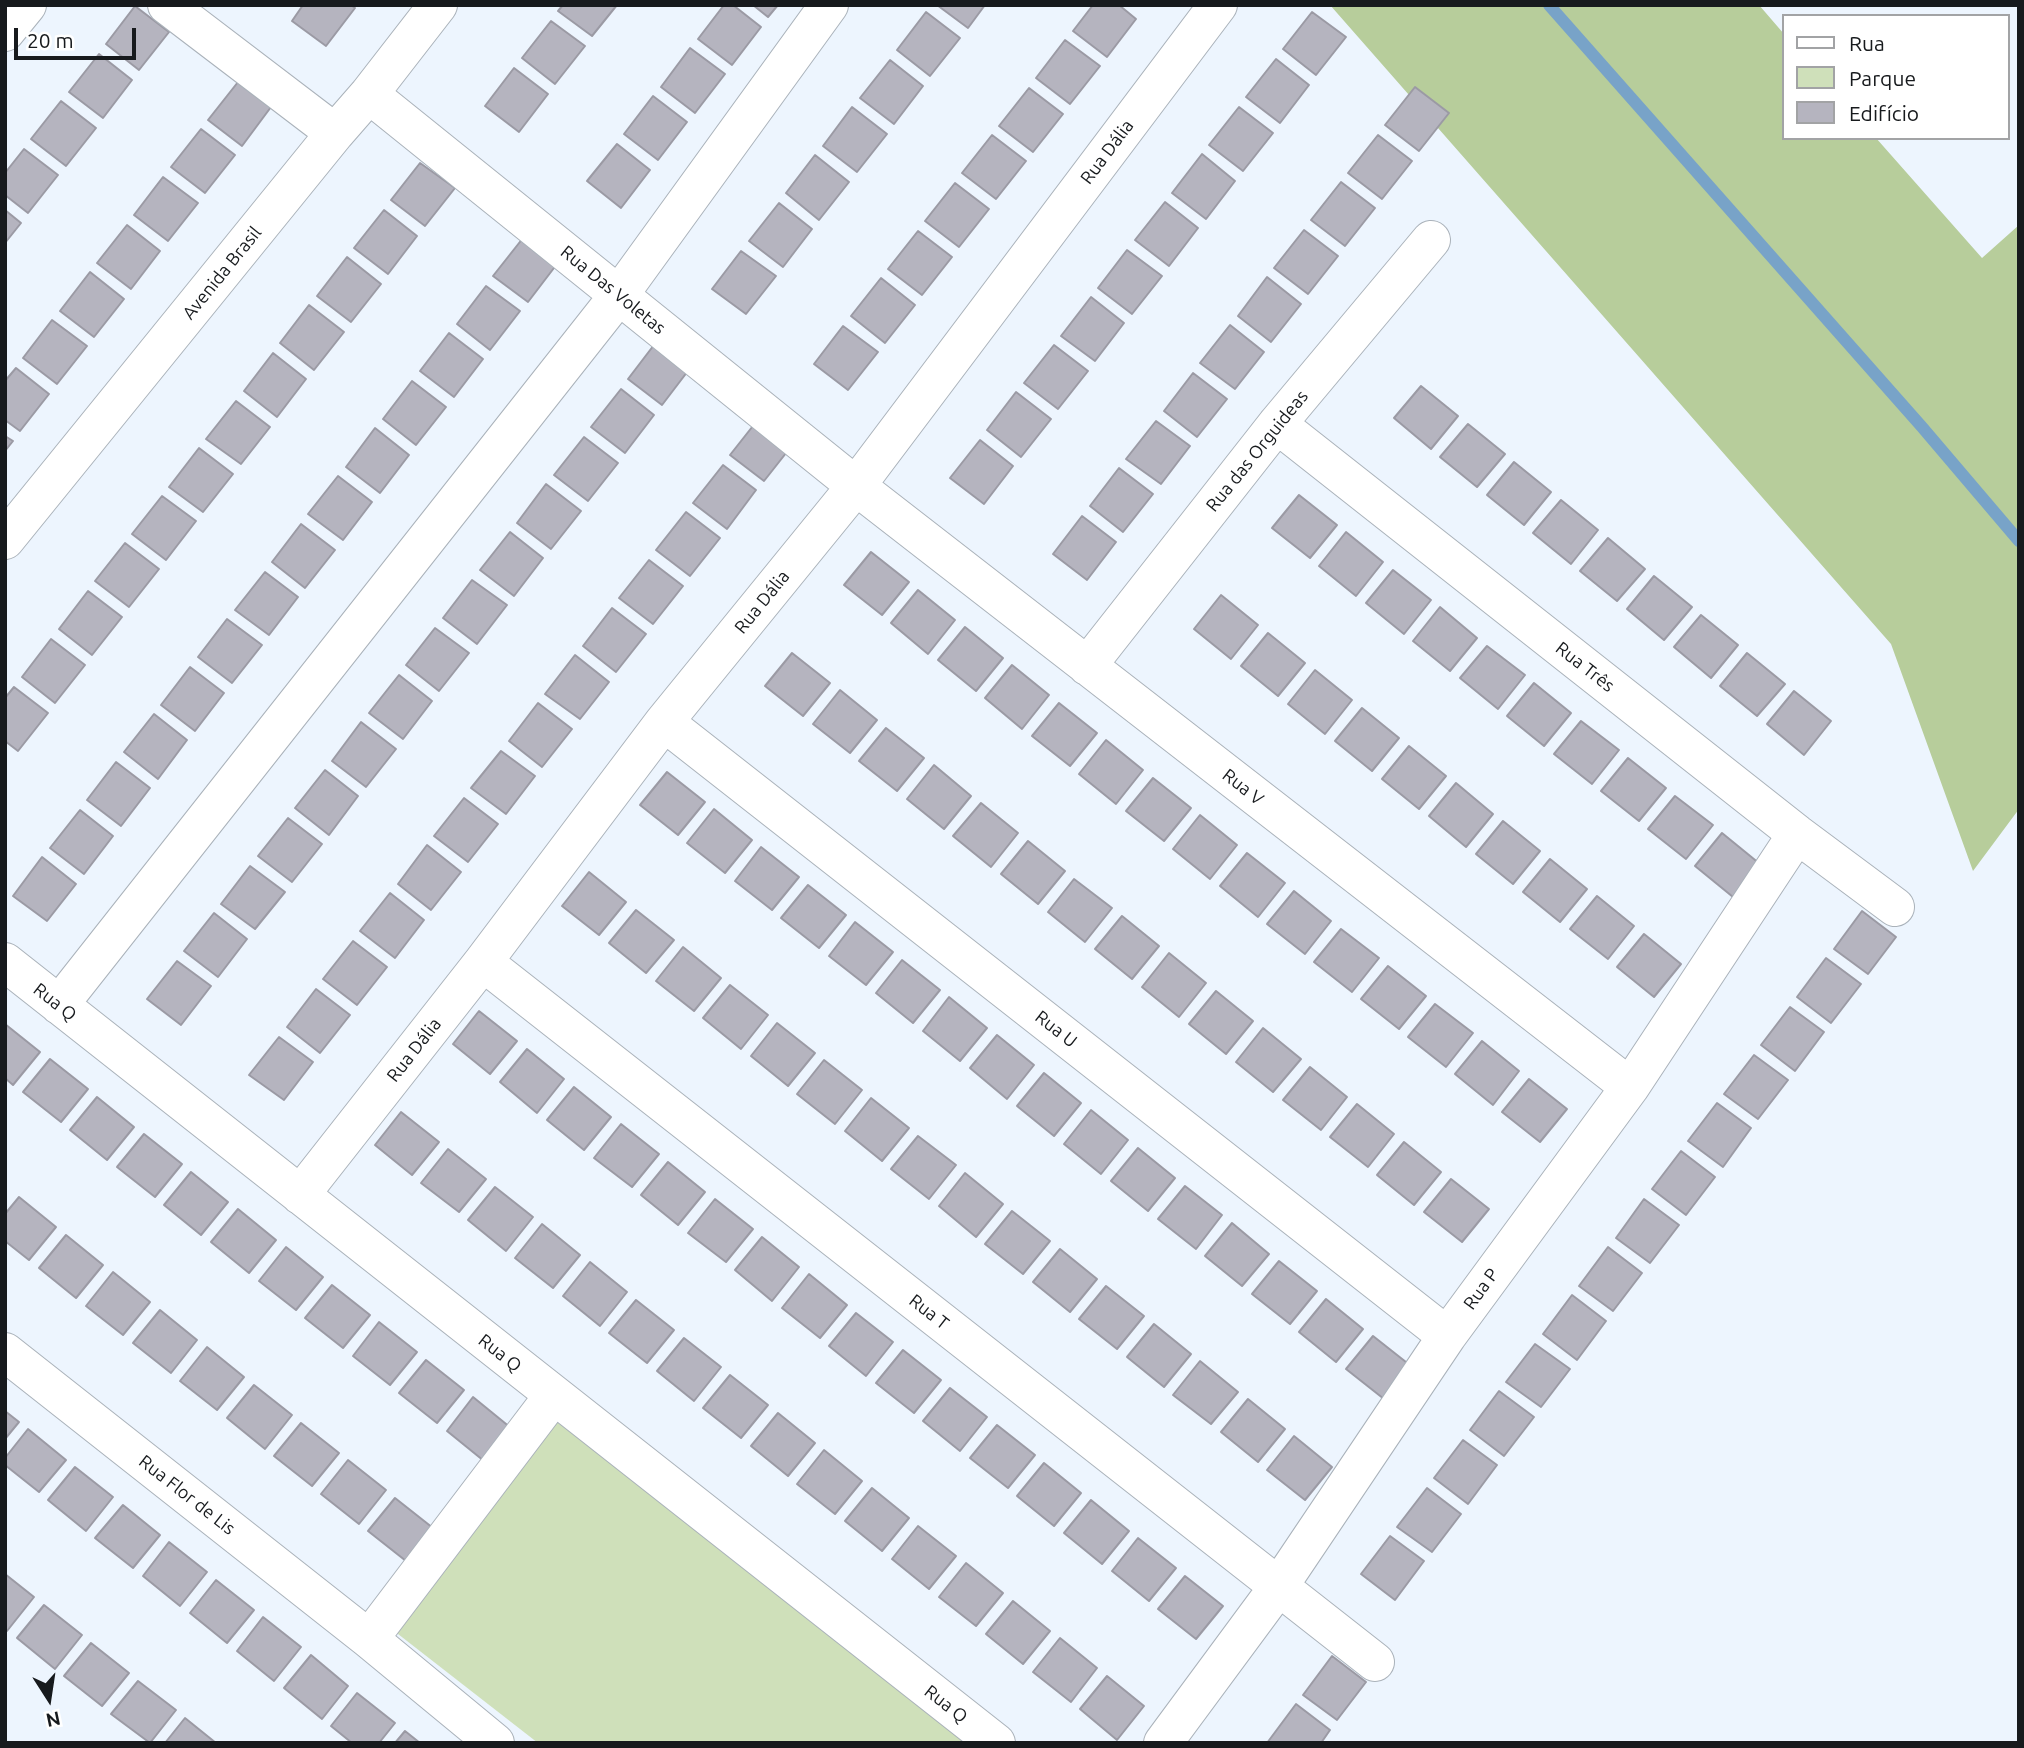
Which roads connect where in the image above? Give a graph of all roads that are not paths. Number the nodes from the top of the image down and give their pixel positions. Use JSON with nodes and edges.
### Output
{"nodes":[{"id":1,"x":27,"y":5,"type":"edge"},
{"id":2,"x":167,"y":5,"type":"edge"},
{"id":3,"x":438,"y":5,"type":"edge"},
{"id":4,"x":829,"y":5,"type":"edge"},
{"id":5,"x":1218,"y":5,"type":"edge"},
{"id":6,"x":5,"y":32,"type":"edge"},
{"id":7,"x":369,"y":94,"type":"junction"},
{"id":8,"x":335,"y":133,"type":"junction"},
{"id":9,"x":1431,"y":240,"type":"dead end"},
{"id":10,"x":619,"y":295,"type":"junction"},
{"id":11,"x":1277,"y":424,"type":"junction"},
{"id":12,"x":856,"y":486,"type":"junction"},
{"id":13,"x":5,"y":540,"type":"edge"},
{"id":14,"x":1087,"y":666,"type":"junction"},
{"id":15,"x":664,"y":722,"type":"junction"},
{"id":16,"x":1797,"y":834,"type":"junction"},
{"id":17,"x":1895,"y":907,"type":"dead end"},
{"id":18,"x":5,"y":962,"type":"edge"},
{"id":19,"x":483,"y":962,"type":"junction"},
{"id":20,"x":59,"y":1005,"type":"junction"},
{"id":21,"x":1630,"y":1087,"type":"junction"},
{"id":22,"x":300,"y":1195,"type":"junction"},
{"id":23,"x":1447,"y":1336,"type":"junction"},
{"id":24,"x":5,"y":1352,"type":"edge"},
{"id":25,"x":554,"y":1395,"type":"junction"},
{"id":26,"x":1279,"y":1586,"type":"junction"},
{"id":27,"x":369,"y":1639,"type":"junction"},
{"id":28,"x":1375,"y":1662,"type":"dead end"},
{"id":29,"x":495,"y":1743,"type":"edge"},
{"id":30,"x":996,"y":1743,"type":"edge"},
{"id":31,"x":1163,"y":1743,"type":"edge"}],
"edges":[{"from":1,"to":6,"type":"street"},
{"from":2,"to":8,"type":"street"},
{"from":3,"to":7,"type":"street","name":"Avenida Brasil"},
{"from":4,"to":10,"type":"street"},
{"from":5,"to":12,"type":"street","name":"Rua Dália"},
{"from":7,"to":8,"type":"street","name":"Avenida Brasil"},
{"from":7,"to":10,"type":"street","name":"Rua Das Voletas"},
{"from":8,"to":13,"type":"street","name":"Avenida Brasil"},
{"from":9,"to":11,"type":"street","name":"Rua das Orguideas"},
{"from":10,"to":12,"type":"street","name":"Rua Das Voletas"},
{"from":10,"to":20,"type":"street"},
{"from":11,"to":14,"type":"street","name":"Rua das Orguideas"},
{"from":11,"to":16,"type":"street","name":"Rua Três"},
{"from":12,"to":14,"type":"street","name":"Rua V"},
{"from":12,"to":15,"type":"street","name":"Rua Dália"},
{"from":14,"to":21,"type":"street","name":"Rua V"},
{"from":15,"to":19,"type":"street","name":"Rua Dália"},
{"from":15,"to":23,"type":"street","name":"Rua U"},
{"from":16,"to":17,"type":"street","name":"Rua Três"},
{"from":16,"to":21,"type":"street","name":"Rua P"},
{"from":18,"to":20,"type":"street","name":"Rua Q"},
{"from":19,"to":22,"type":"street","name":"Rua Dália"},
{"from":19,"to":26,"type":"street","name":"Rua T"},
{"from":20,"to":22,"type":"street","name":"Rua Q"},
{"from":21,"to":23,"type":"street","name":"Rua P"},
{"from":22,"to":25,"type":"street","name":"Rua Q"},
{"from":23,"to":26,"type":"street","name":"Rua P"},
{"from":24,"to":27,"type":"street","name":"Rua Flor de Lis"},
{"from":25,"to":27,"type":"street"},
{"from":25,"to":30,"type":"street","name":"Rua Q"},
{"from":26,"to":28,"type":"street","name":"Rua T"},
{"from":26,"to":31,"type":"street","name":"Rua P"},
{"from":27,"to":29,"type":"street","name":"Rua Flor de Lis"}]}
